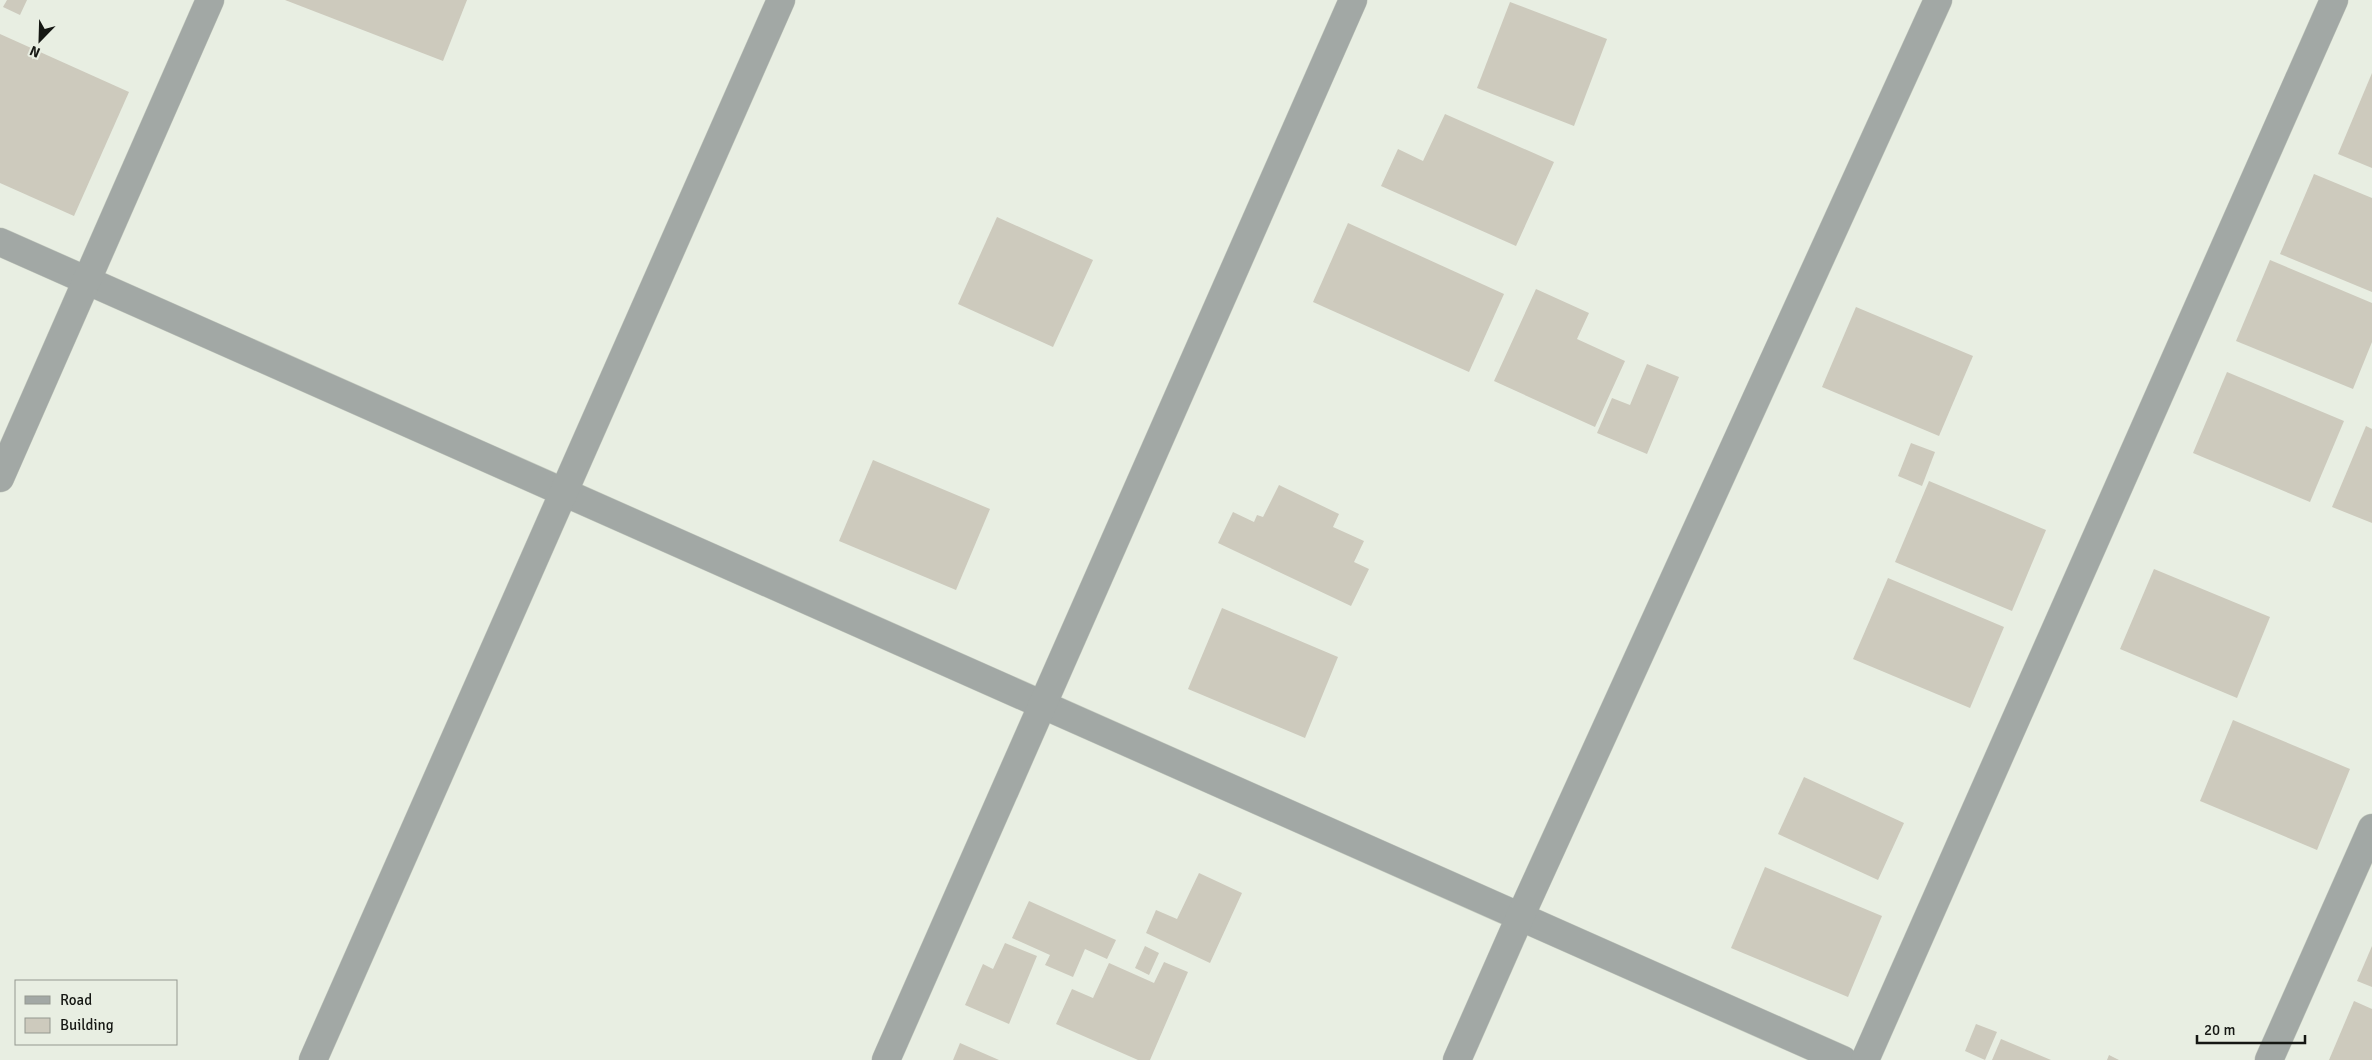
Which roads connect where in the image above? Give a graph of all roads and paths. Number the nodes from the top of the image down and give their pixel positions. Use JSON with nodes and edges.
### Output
{"nodes":[{"id":1,"x":210,"y":0,"type":"edge"},
{"id":2,"x":781,"y":0,"type":"edge"},
{"id":3,"x":1353,"y":0,"type":"edge"},
{"id":4,"x":1938,"y":0,"type":"edge"},
{"id":5,"x":2334,"y":0,"type":"edge"},
{"id":6,"x":0,"y":242,"type":"edge"},
{"id":7,"x":87,"y":281,"type":"junction"},
{"id":8,"x":0,"y":478,"type":"edge"},
{"id":9,"x":564,"y":492,"type":"junction"},
{"id":10,"x":1042,"y":705,"type":"junction"},
{"id":11,"x":2372,"y":828,"type":"edge"},
{"id":12,"x":1520,"y":916,"type":"junction"},
{"id":13,"x":313,"y":1060,"type":"edge"},
{"id":14,"x":886,"y":1060,"type":"edge"},
{"id":15,"x":1457,"y":1060,"type":"edge"},
{"id":16,"x":1843,"y":1060,"type":"edge"},
{"id":17,"x":1865,"y":1060,"type":"edge"},
{"id":18,"x":2269,"y":1060,"type":"edge"}],
"edges":[{"from":1,"to":7,"type":"street"},
{"from":2,"to":9,"type":"street"},
{"from":3,"to":10,"type":"street"},
{"from":4,"to":12,"type":"street"},
{"from":5,"to":17,"type":"street"},
{"from":6,"to":7,"type":"street"},
{"from":7,"to":8,"type":"street"},
{"from":7,"to":9,"type":"street"},
{"from":9,"to":10,"type":"street"},
{"from":9,"to":13,"type":"street"},
{"from":10,"to":12,"type":"street"},
{"from":10,"to":14,"type":"street"},
{"from":11,"to":18,"type":"street"},
{"from":12,"to":15,"type":"street"},
{"from":12,"to":16,"type":"street"}]}
